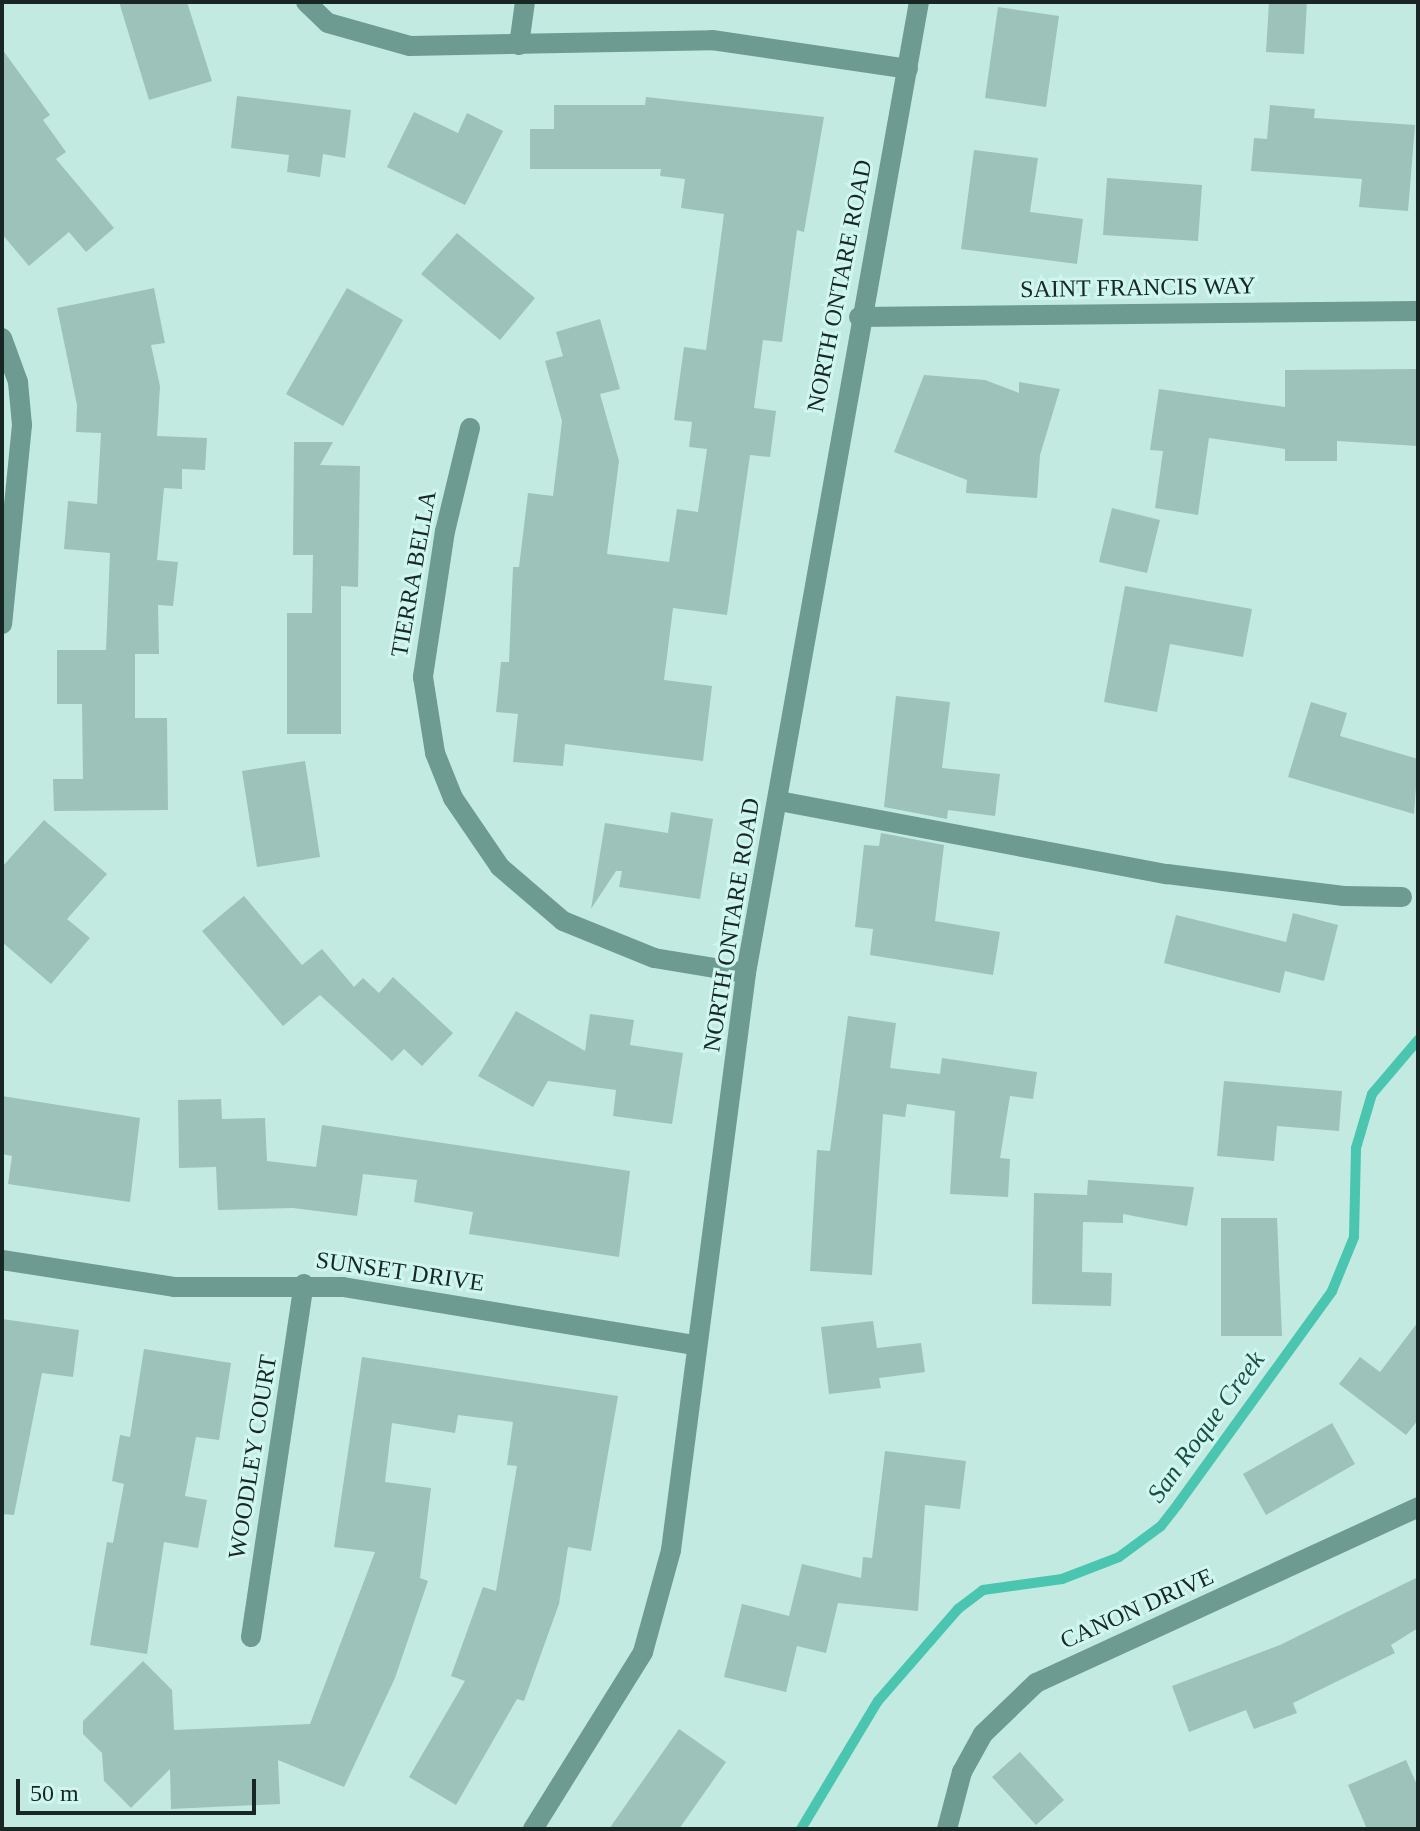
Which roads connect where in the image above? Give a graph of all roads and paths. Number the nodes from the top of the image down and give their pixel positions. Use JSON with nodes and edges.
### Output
{"nodes":[{"id":1,"x":306,"y":2,"type":"edge"},
{"id":2,"x":525,"y":2,"type":"edge"},
{"id":3,"x":919,"y":2,"type":"edge"},
{"id":4,"x":519,"y":45,"type":"junction"},
{"id":5,"x":908,"y":69,"type":"junction"},
{"id":6,"x":1418,"y":311,"type":"edge"},
{"id":7,"x":859,"y":317,"type":"junction"},
{"id":8,"x":2,"y":338,"type":"edge"},
{"id":9,"x":470,"y":428,"type":"dead end"},
{"id":10,"x":2,"y":624,"type":"edge"},
{"id":11,"x":779,"y":801,"type":"junction"},
{"id":12,"x":1402,"y":897,"type":"dead end"},
{"id":13,"x":746,"y":973,"type":"junction"},
{"id":14,"x":2,"y":1260,"type":"edge"},
{"id":15,"x":304,"y":1284,"type":"junction"},
{"id":16,"x":693,"y":1345,"type":"junction"},
{"id":17,"x":1418,"y":1507,"type":"edge"},
{"id":18,"x":251,"y":1637,"type":"dead end"},
{"id":19,"x":533,"y":1829,"type":"edge"},
{"id":20,"x":947,"y":1829,"type":"edge"}],
"edges":[{"from":1,"to":4,"type":"street"},
{"from":2,"to":4,"type":"street"},
{"from":3,"to":5,"type":"street","name":"NORTH ONTARE ROAD"},
{"from":4,"to":5,"type":"street"},
{"from":5,"to":7,"type":"street","name":"NORTH ONTARE ROAD"},
{"from":6,"to":7,"type":"street","name":"SAINT FRANCIS WAY"},
{"from":7,"to":11,"type":"street","name":"NORTH ONTARE ROAD"},
{"from":8,"to":10,"type":"street"},
{"from":9,"to":13,"type":"street","name":"TIERRA BELLA"},
{"from":11,"to":12,"type":"street"},
{"from":11,"to":13,"type":"street","name":"NORTH ONTARE ROAD"},
{"from":13,"to":16,"type":"street","name":"NORTH ONTARE ROAD"},
{"from":14,"to":15,"type":"street","name":"SUNSET DRIVE"},
{"from":15,"to":16,"type":"street","name":"SUNSET DRIVE"},
{"from":15,"to":18,"type":"street","name":"WOODLEY COURT"},
{"from":16,"to":19,"type":"street","name":"NORTH ONTARE ROAD"},
{"from":17,"to":20,"type":"street","name":"CANON DRIVE"}]}
